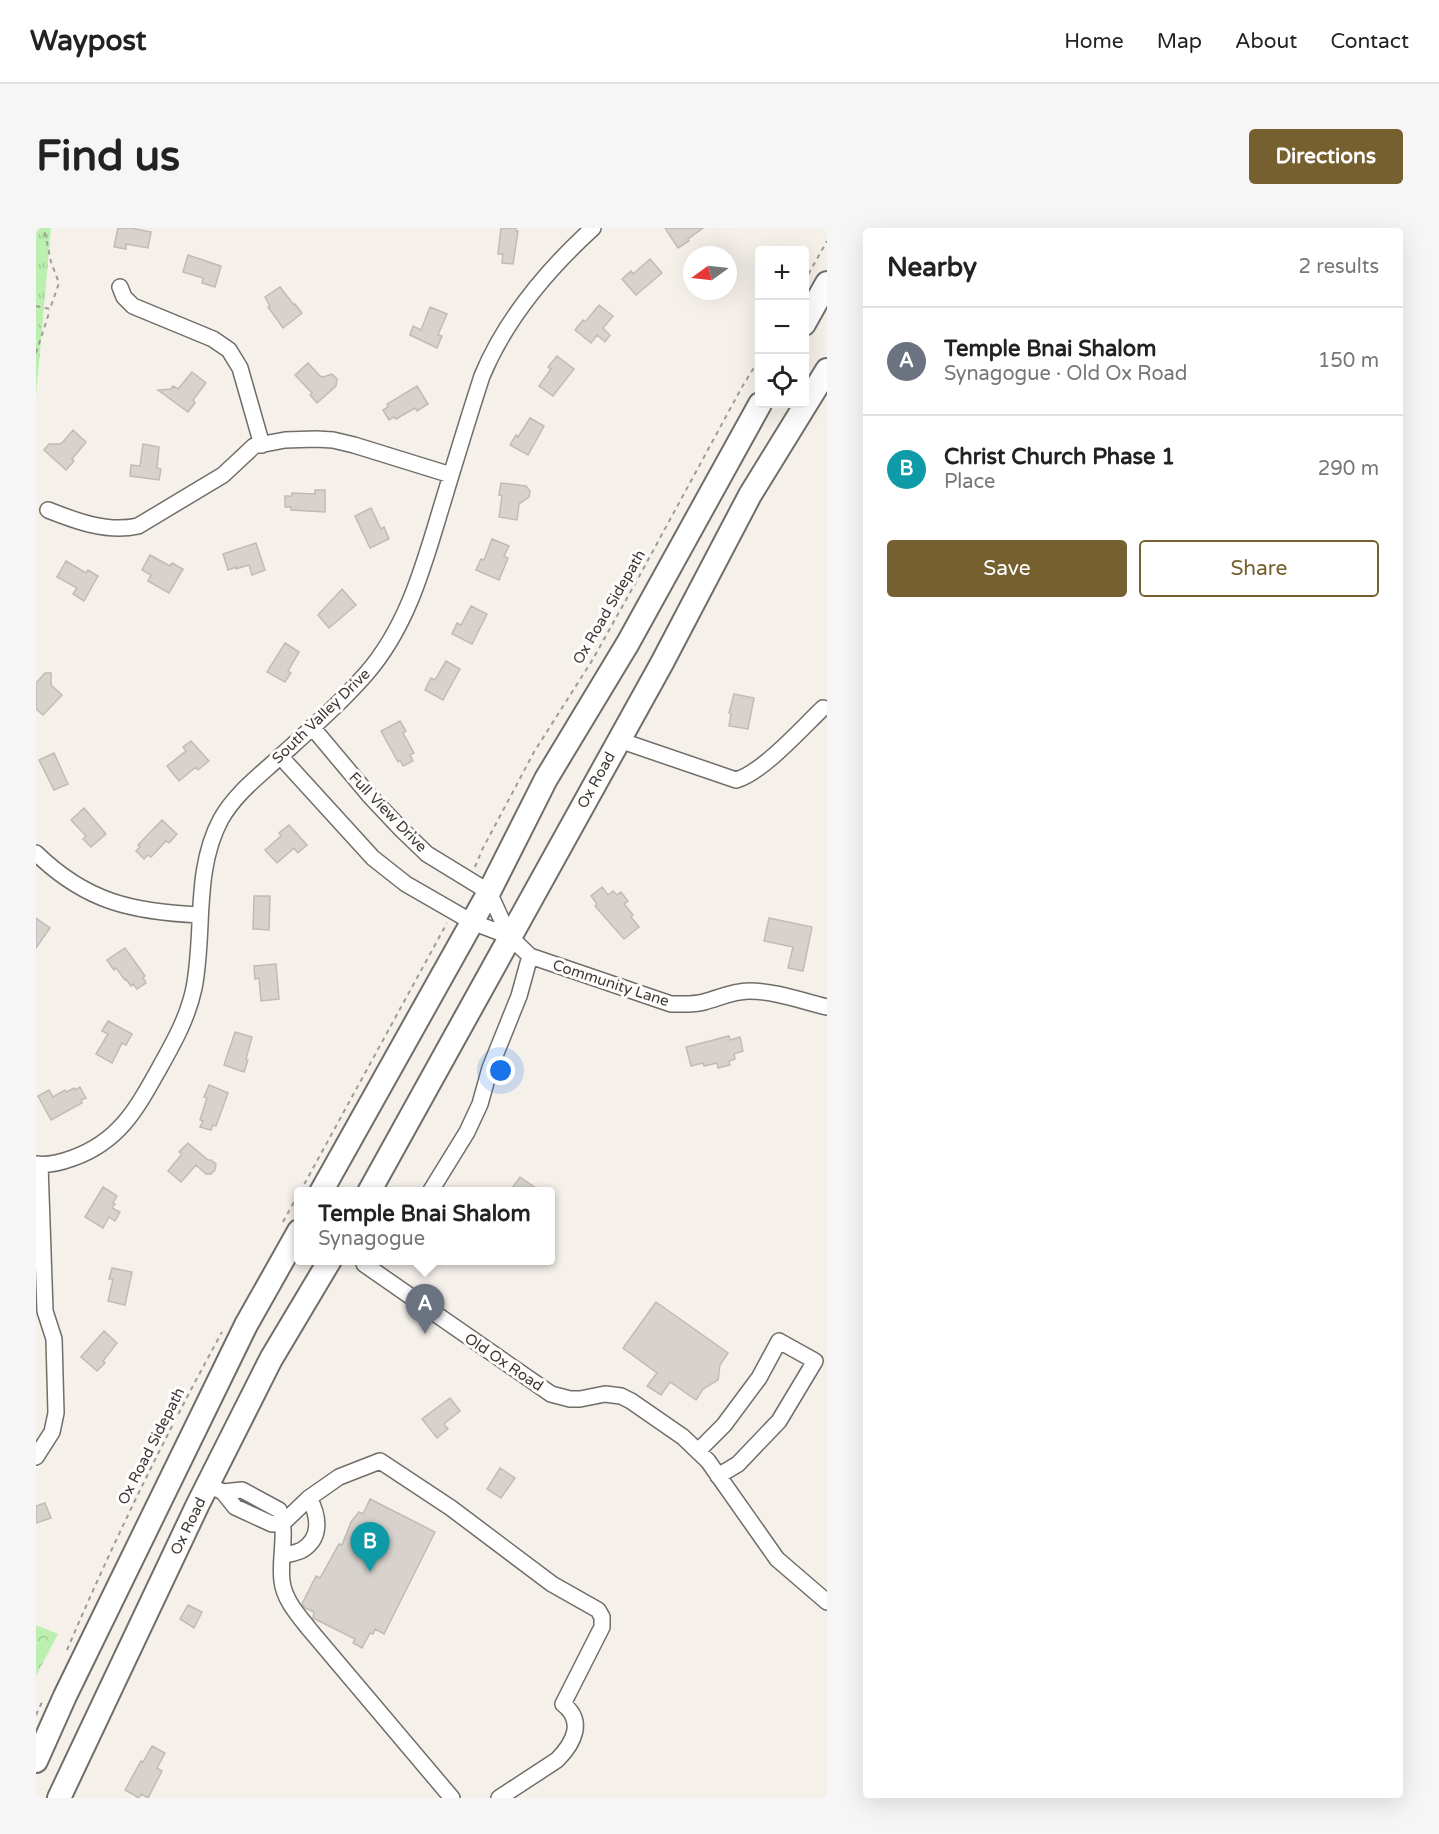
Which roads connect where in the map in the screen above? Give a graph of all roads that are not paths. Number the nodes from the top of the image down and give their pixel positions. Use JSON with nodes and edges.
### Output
{"nodes":[{"id":1,"x":583,"y":231,"type":"edge"},
{"id":2,"x":827,"y":283,"type":"edge"},
{"id":3,"x":120,"y":287,"type":"dead end"},
{"id":4,"x":809,"y":315,"type":"edge"},
{"id":5,"x":827,"y":370,"type":"edge"},
{"id":6,"x":758,"y":408,"type":"edge"},
{"id":7,"x":262,"y":445,"type":"junction"},
{"id":8,"x":451,"y":475,"type":"junction"},
{"id":9,"x":48,"y":510,"type":"dead end"},
{"id":10,"x":823,"y":708,"type":"dead end"},
{"id":11,"x":312,"y":727,"type":"junction"},
{"id":12,"x":619,"y":740,"type":"junction"},
{"id":13,"x":280,"y":756,"type":"junction"},
{"id":14,"x":36,"y":853,"type":"edge"},
{"id":15,"x":489,"y":892,"type":"junction"},
{"id":16,"x":200,"y":915,"type":"junction"},
{"id":17,"x":472,"y":922,"type":"junction"},
{"id":18,"x":510,"y":936,"type":"junction"},
{"id":19,"x":530,"y":956,"type":"junction"},
{"id":20,"x":827,"y":1007,"type":"edge"},
{"id":21,"x":38,"y":1165,"type":"edge"},
{"id":22,"x":323,"y":1187,"type":"edge"},
{"id":23,"x":371,"y":1187,"type":"edge"},
{"id":24,"x":433,"y":1187,"type":"edge"},
{"id":25,"x":291,"y":1228,"type":"edge"},
{"id":26,"x":327,"y":1265,"type":"edge"},
{"id":27,"x":367,"y":1265,"type":"edge"},
{"id":28,"x":698,"y":1451,"type":"junction"},
{"id":29,"x":36,"y":1457,"type":"edge"},
{"id":30,"x":176,"y":1469,"type":"junction"},
{"id":31,"x":718,"y":1476,"type":"junction"},
{"id":32,"x":215,"y":1488,"type":"junction"},
{"id":33,"x":309,"y":1498,"type":"junction"},
{"id":34,"x":284,"y":1522,"type":"junction"},
{"id":35,"x":283,"y":1556,"type":"junction"},
{"id":36,"x":827,"y":1602,"type":"edge"},
{"id":37,"x":36,"y":1761,"type":"edge"},
{"id":38,"x":59,"y":1798,"type":"edge"},
{"id":39,"x":452,"y":1798,"type":"edge"},
{"id":40,"x":499,"y":1798,"type":"edge"}],
"edges":[{"from":1,"to":8,"type":"street","name":"South Valley Drive"},
{"from":2,"to":4,"type":"highway"},
{"from":3,"to":7,"type":"street"},
{"from":5,"to":12,"type":"highway","name":"Ox Road"},
{"from":6,"to":15,"type":"highway"},
{"from":7,"to":8,"type":"street"},
{"from":7,"to":9,"type":"street"},
{"from":8,"to":11,"type":"street","name":"South Valley Drive"},
{"from":10,"to":12,"type":"street"},
{"from":11,"to":13,"type":"street","name":"South Valley Drive"},
{"from":11,"to":15,"type":"street","name":"Full View Drive"},
{"from":12,"to":18,"type":"highway","name":"Ox Road"},
{"from":13,"to":16,"type":"street","name":"South Valley Drive"},
{"from":13,"to":17,"type":"street"},
{"from":14,"to":16,"type":"street"},
{"from":15,"to":17,"type":"highway"},
{"from":15,"to":18,"type":"street"},
{"from":16,"to":21,"type":"street","name":"South Valley Drive"},
{"from":17,"to":18,"type":"street"},
{"from":17,"to":22,"type":"highway"},
{"from":18,"to":19,"type":"street","name":"Community Lane"},
{"from":18,"to":23,"type":"highway","name":"Ox Road"},
{"from":19,"to":20,"type":"street","name":"Community Lane"},
{"from":19,"to":24,"type":"street"},
{"from":21,"to":29,"type":"street"},
{"from":25,"to":30,"type":"highway"},
{"from":26,"to":32,"type":"highway","name":"Ox Road"},
{"from":27,"to":28,"type":"street","name":"Old Ox Road"},
{"from":28,"to":31,"type":"street","name":"Old Ox Road"},
{"from":28,"to":31,"type":"street"},
{"from":30,"to":32,"type":"highway"},
{"from":30,"to":37,"type":"highway"},
{"from":31,"to":36,"type":"street","name":"Old Ox Road"},
{"from":32,"to":34,"type":"street"},
{"from":32,"to":38,"type":"highway","name":"Ox Road"},
{"from":33,"to":34,"type":"street"},
{"from":33,"to":35,"type":"street"},
{"from":33,"to":40,"type":"street"},
{"from":34,"to":35,"type":"street"},
{"from":35,"to":39,"type":"street"}]}
